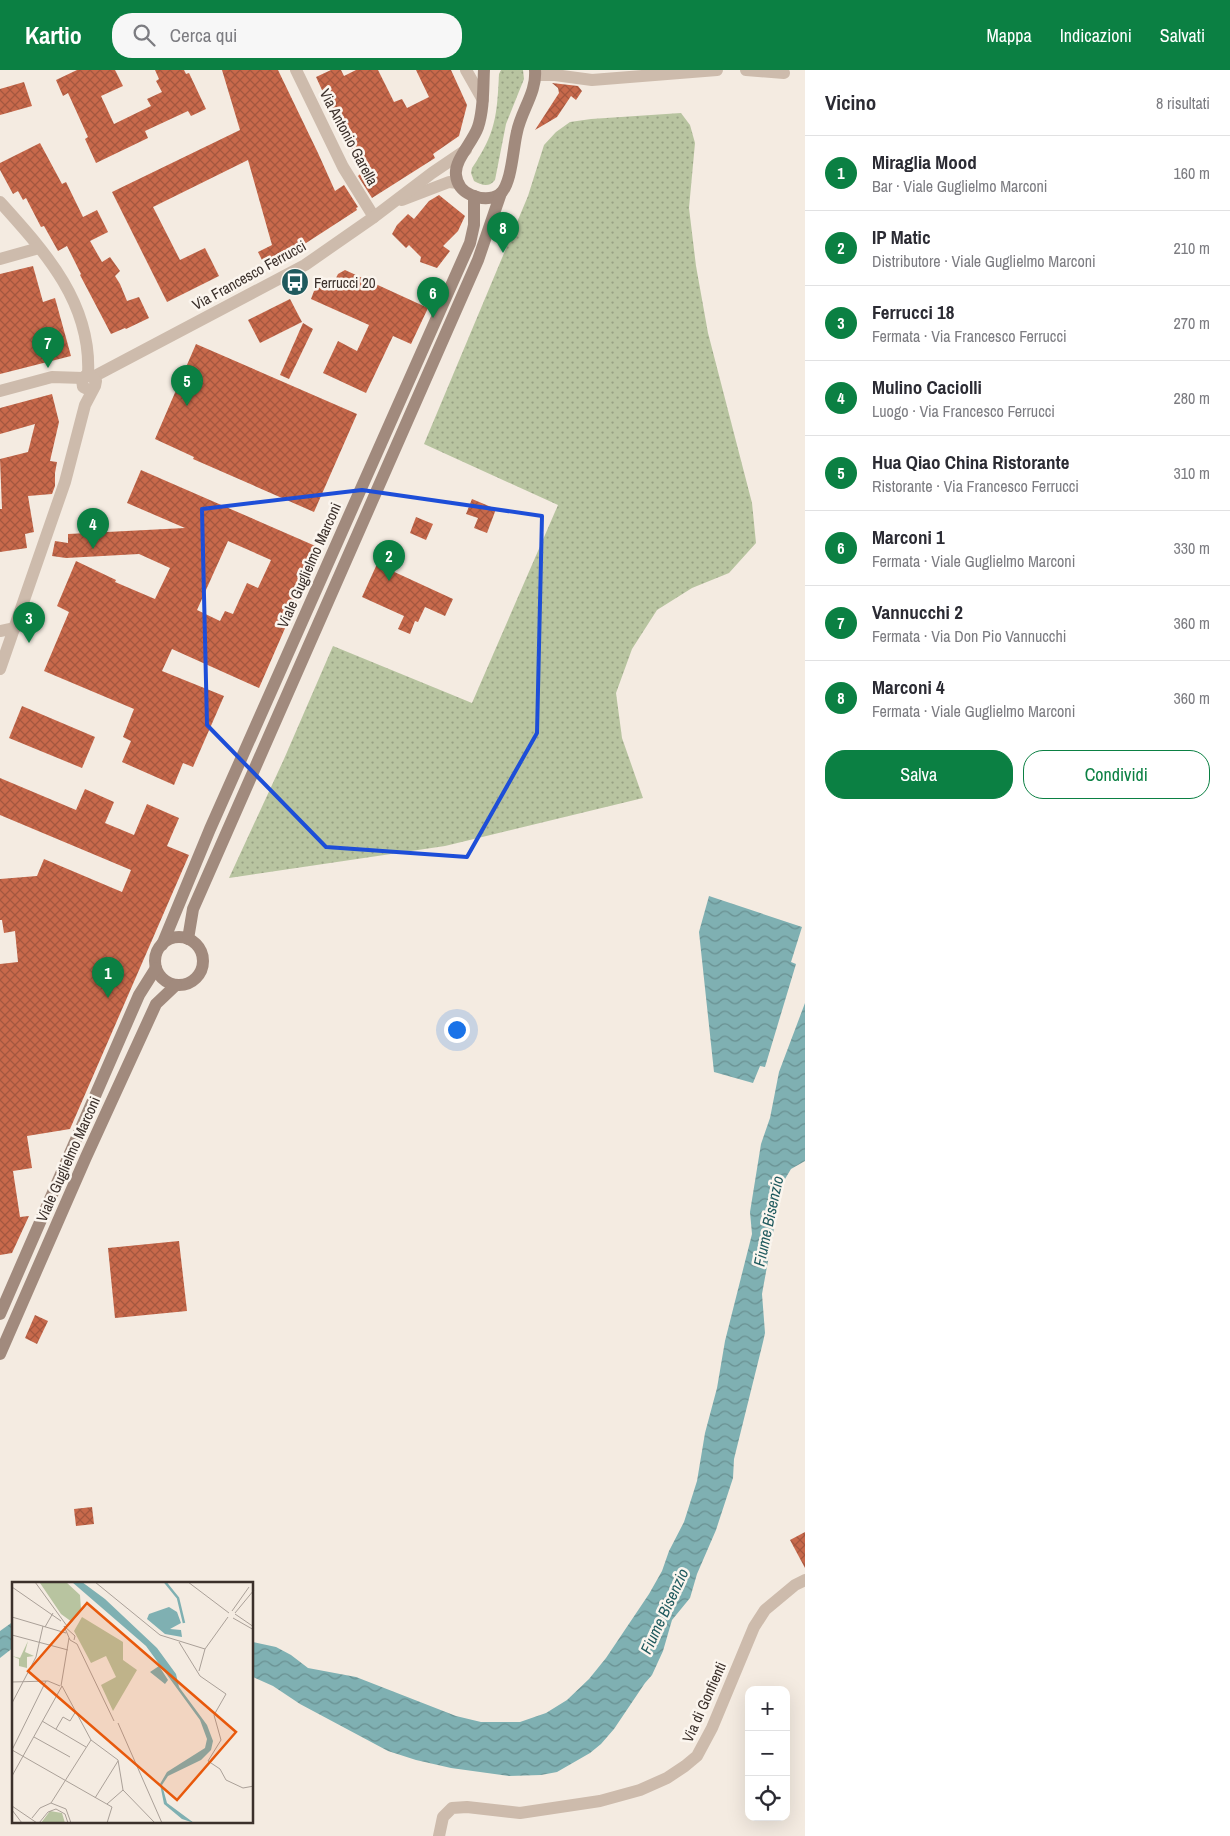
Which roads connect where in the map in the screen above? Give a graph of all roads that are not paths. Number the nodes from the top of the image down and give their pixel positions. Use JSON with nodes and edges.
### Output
{"nodes":[{"id":1,"x":296,"y":70,"type":"edge"},
{"id":2,"x":466,"y":70,"type":"edge"},
{"id":3,"x":484,"y":70,"type":"edge"},
{"id":4,"x":717,"y":70,"type":"edge"},
{"id":5,"x":746,"y":70,"type":"edge"},
{"id":6,"x":535,"y":72,"type":"edge"},
{"id":7,"x":784,"y":73,"type":"dead end"},
{"id":8,"x":482,"y":100,"type":"junction"},
{"id":9,"x":466,"y":150,"type":"junction"},
{"id":10,"x":458,"y":183,"type":"junction"},
{"id":11,"x":501,"y":194,"type":"junction"},
{"id":12,"x":474,"y":196,"type":"junction"},
{"id":13,"x":0,"y":202,"type":"edge"},
{"id":14,"x":388,"y":206,"type":"junction"},
{"id":15,"x":374,"y":217,"type":"junction"},
{"id":16,"x":39,"y":248,"type":"junction"},
{"id":17,"x":0,"y":259,"type":"edge"},
{"id":18,"x":89,"y":381,"type":"junction"},
{"id":19,"x":0,"y":391,"type":"edge"},
{"id":20,"x":15,"y":628,"type":"junction"},
{"id":21,"x":0,"y":631,"type":"edge"},
{"id":22,"x":0,"y":669,"type":"edge"},
{"id":23,"x":188,"y":939,"type":"junction"},
{"id":24,"x":162,"y":945,"type":"junction"},
{"id":25,"x":156,"y":968,"type":"junction"},
{"id":26,"x":176,"y":985,"type":"junction"},
{"id":27,"x":0,"y":1314,"type":"edge"},
{"id":28,"x":0,"y":1354,"type":"edge"},
{"id":29,"x":805,"y":1580,"type":"edge"},
{"id":30,"x":439,"y":1836,"type":"edge"}],
"edges":[{"from":1,"to":15,"type":"street","name":"Via Antonio Garella"},
{"from":2,"to":8,"type":"street"},
{"from":3,"to":8,"type":"main road"},
{"from":4,"to":6,"type":"street"},
{"from":5,"to":7,"type":"street"},
{"from":6,"to":11,"type":"main road"},
{"from":8,"to":9,"type":"main road"},
{"from":9,"to":10,"type":"main road"},
{"from":9,"to":14,"type":"street","name":"Via Francesco Ferrucci"},
{"from":10,"to":12,"type":"main road"},
{"from":10,"to":14,"type":"street"},
{"from":11,"to":12,"type":"main road"},
{"from":11,"to":23,"type":"main road"},
{"from":12,"to":24,"type":"main road","name":"Viale Guglielmo Marconi"},
{"from":13,"to":16,"type":"street"},
{"from":14,"to":15,"type":"street","name":"Via Francesco Ferrucci"},
{"from":15,"to":18,"type":"street","name":"Via Francesco Ferrucci"},
{"from":16,"to":17,"type":"street"},
{"from":16,"to":18,"type":"street"},
{"from":18,"to":19,"type":"street"},
{"from":18,"to":20,"type":"street"},
{"from":20,"to":21,"type":"street"},
{"from":20,"to":22,"type":"street"},
{"from":23,"to":24,"type":"main road"},
{"from":23,"to":26,"type":"main road","name":"Viale Guglielmo Marconi"},
{"from":24,"to":25,"type":"main road","name":"Viale Guglielmo Marconi"},
{"from":25,"to":26,"type":"main road"},
{"from":25,"to":27,"type":"main road","name":"Viale Guglielmo Marconi"},
{"from":26,"to":28,"type":"main road","name":"Viale Guglielmo Marconi"},
{"from":29,"to":30,"type":"street","name":"Via di Gonfienti"}]}
